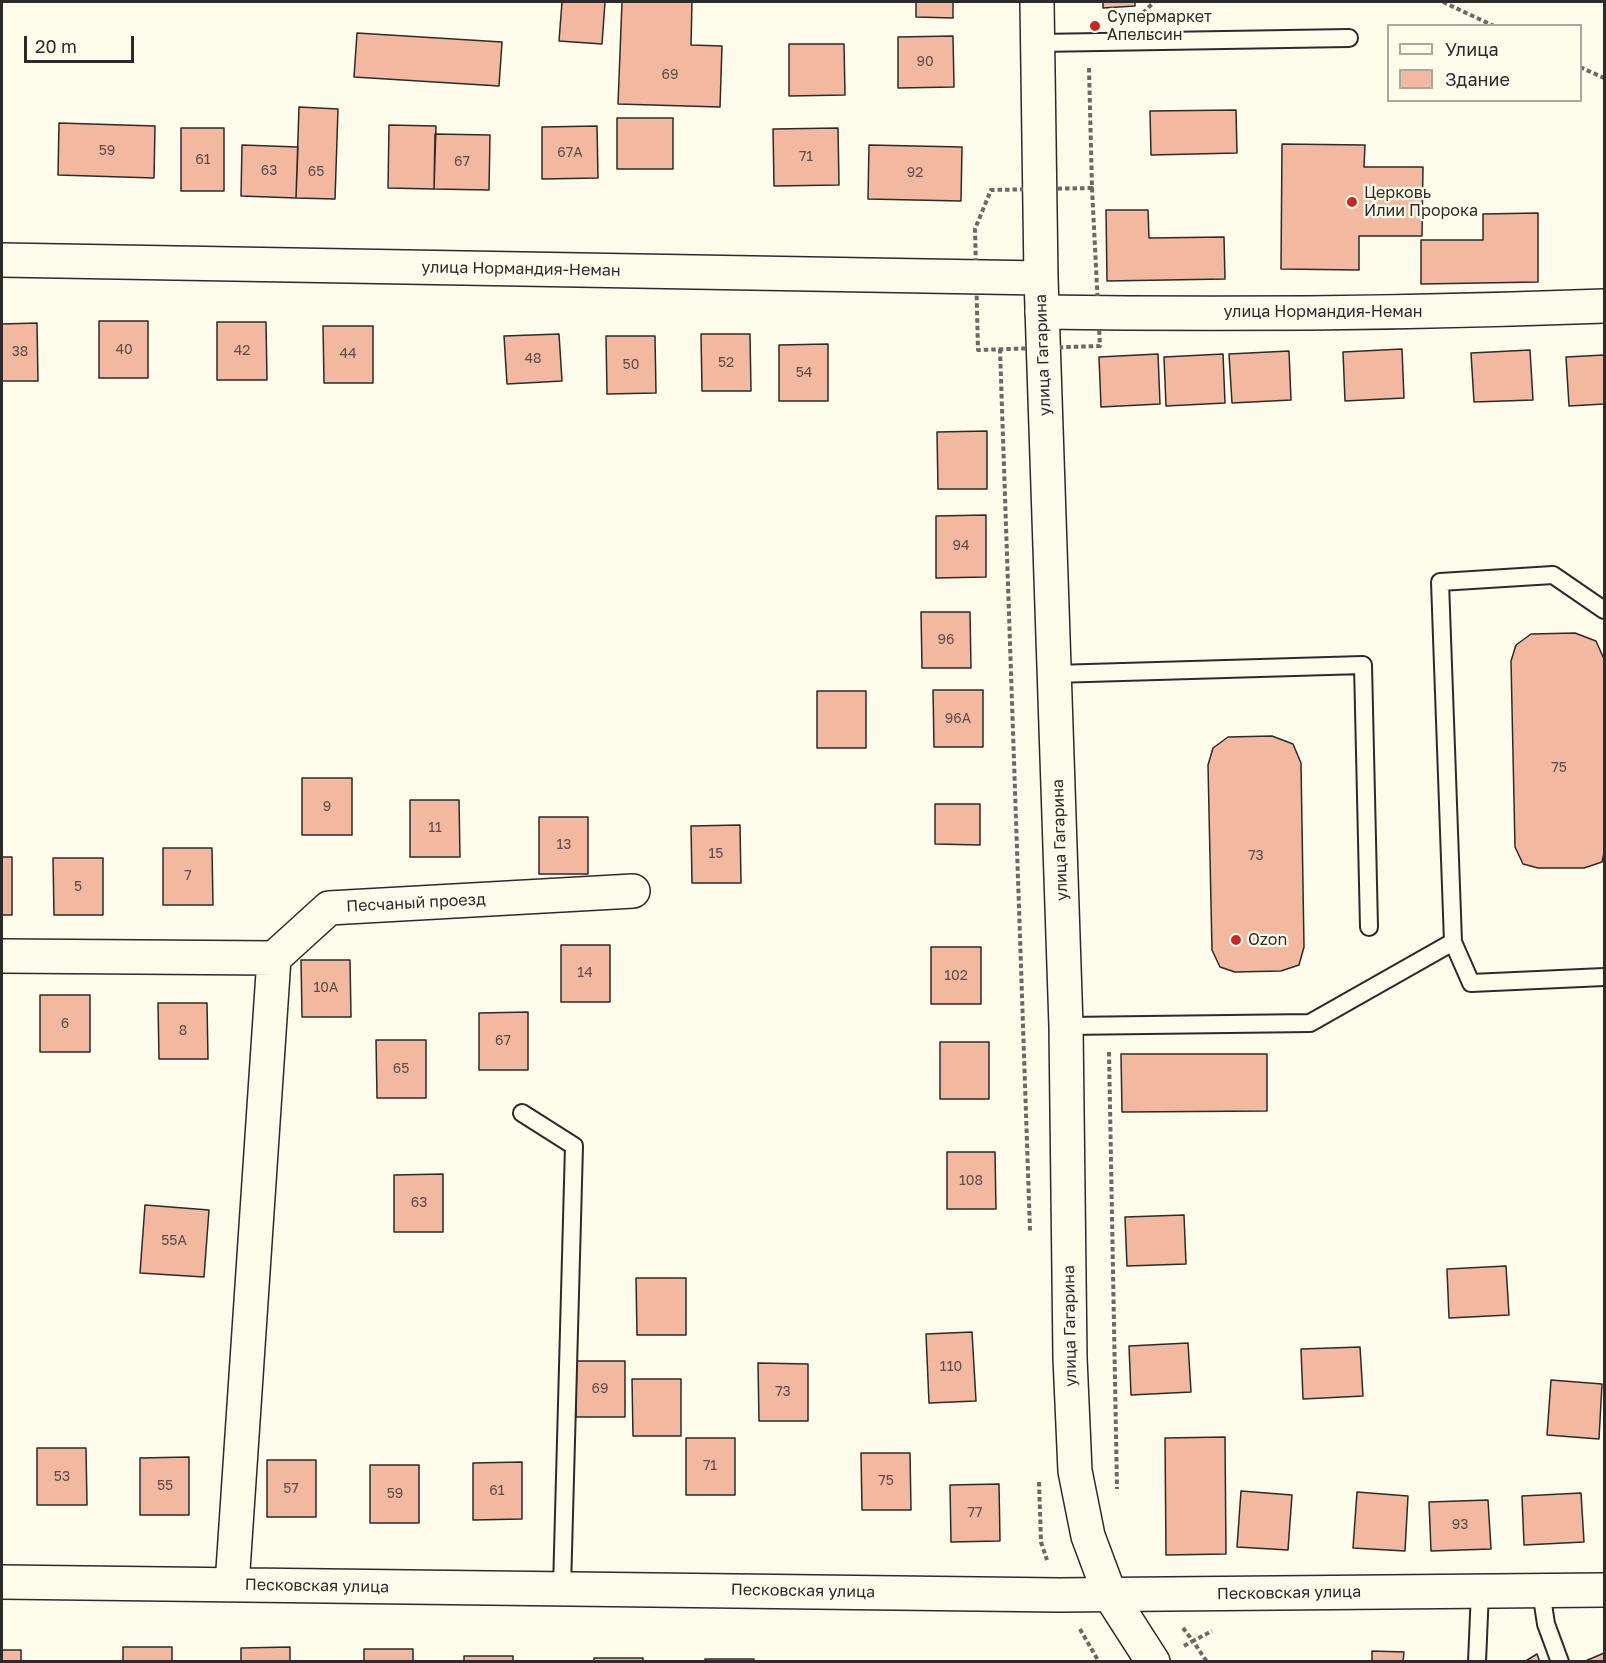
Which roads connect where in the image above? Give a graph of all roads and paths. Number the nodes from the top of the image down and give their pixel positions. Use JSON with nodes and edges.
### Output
{"nodes":[{"id":1,"x":1037,"y":2,"type":"edge"},
{"id":2,"x":1154,"y":2,"type":"edge"},
{"id":3,"x":1443,"y":2,"type":"edge"},
{"id":4,"x":1137,"y":16,"type":"dead end"},
{"id":5,"x":1490,"y":24,"type":"edge"},
{"id":6,"x":1349,"y":38,"type":"dead end"},
{"id":7,"x":1088,"y":42,"type":"junction"},
{"id":8,"x":1038,"y":43,"type":"junction"},
{"id":9,"x":1582,"y":66,"type":"edge"},
{"id":10,"x":1605,"y":78,"type":"edge"},
{"id":11,"x":1092,"y":188,"type":"dead end"},
{"id":12,"x":2,"y":260,"type":"edge"},
{"id":13,"x":1041,"y":278,"type":"junction"},
{"id":14,"x":1605,"y":306,"type":"edge"},
{"id":15,"x":1042,"y":312,"type":"junction"},
{"id":16,"x":1000,"y":349,"type":"dead end"},
{"id":17,"x":1605,"y":610,"type":"edge"},
{"id":18,"x":1054,"y":674,"type":"junction"},
{"id":19,"x":633,"y":891,"type":"dead end"},
{"id":20,"x":1369,"y":927,"type":"dead end"},
{"id":21,"x":1453,"y":942,"type":"junction"},
{"id":22,"x":2,"y":956,"type":"edge"},
{"id":23,"x":274,"y":958,"type":"junction"},
{"id":24,"x":1605,"y":977,"type":"edge"},
{"id":25,"x":1108,"y":1025,"type":"junction"},
{"id":26,"x":1066,"y":1026,"type":"junction"},
{"id":27,"x":522,"y":1113,"type":"dead end"},
{"id":28,"x":1030,"y":1232,"type":"dead end"},
{"id":29,"x":1038,"y":1471,"type":"dead end"},
{"id":30,"x":1117,"y":1496,"type":"dead end"},
{"id":31,"x":2,"y":1582,"type":"edge"},
{"id":32,"x":232,"y":1585,"type":"junction"},
{"id":33,"x":562,"y":1588,"type":"junction"},
{"id":34,"x":1605,"y":1590,"type":"edge"},
{"id":35,"x":1541,"y":1591,"type":"junction"},
{"id":36,"x":1480,"y":1592,"type":"junction"},
{"id":37,"x":1059,"y":1595,"type":"junction"},
{"id":38,"x":1110,"y":1595,"type":"junction"},
{"id":39,"x":1159,"y":1595,"type":"junction"},
{"id":40,"x":1193,"y":1641,"type":"dead end"},
{"id":41,"x":1099,"y":1662,"type":"edge"},
{"id":42,"x":1153,"y":1662,"type":"edge"},
{"id":43,"x":1477,"y":1662,"type":"edge"},
{"id":44,"x":1560,"y":1662,"type":"edge"}],
"edges":[{"from":1,"to":8,"type":"street","name":"улица Гагарина"},
{"from":2,"to":4,"type":"path"},
{"from":3,"to":5,"type":"path"},
{"from":6,"to":7,"type":"lane"},
{"from":7,"to":8,"type":"lane"},
{"from":7,"to":11,"type":"path"},
{"from":8,"to":13,"type":"street","name":"улица Гагарина"},
{"from":9,"to":10,"type":"path"},
{"from":12,"to":13,"type":"street","name":"улица Нормандия-Неман"},
{"from":13,"to":15,"type":"street","name":"улица Гагарина"},
{"from":14,"to":15,"type":"street","name":"улица Нормандия-Неман"},
{"from":15,"to":18,"type":"street","name":"улица Гагарина"},
{"from":16,"to":28,"type":"path"},
{"from":17,"to":21,"type":"lane"},
{"from":18,"to":20,"type":"lane"},
{"from":18,"to":26,"type":"street","name":"улица Гагарина"},
{"from":19,"to":23,"type":"street","name":"Песчаный проезд"},
{"from":21,"to":24,"type":"lane"},
{"from":21,"to":25,"type":"lane"},
{"from":22,"to":23,"type":"street"},
{"from":23,"to":32,"type":"street"},
{"from":25,"to":26,"type":"lane"},
{"from":25,"to":30,"type":"path"},
{"from":26,"to":38,"type":"street","name":"улица Гагарина"},
{"from":27,"to":33,"type":"lane"},
{"from":29,"to":37,"type":"path"},
{"from":31,"to":32,"type":"street","name":"Песковская улица"},
{"from":32,"to":33,"type":"street","name":"Песковская улица"},
{"from":33,"to":37,"type":"street","name":"Песковская улица"},
{"from":34,"to":35,"type":"street","name":"Песковская улица"},
{"from":35,"to":36,"type":"street","name":"Песковская улица"},
{"from":35,"to":44,"type":"lane"},
{"from":36,"to":39,"type":"street","name":"Песковская улица"},
{"from":36,"to":43,"type":"lane"},
{"from":37,"to":38,"type":"street","name":"Песковская улица"},
{"from":37,"to":41,"type":"path"},
{"from":38,"to":39,"type":"street","name":"Песковская улица"},
{"from":38,"to":42,"type":"street","name":"улица Гагарина"},
{"from":39,"to":40,"type":"path"}]}
